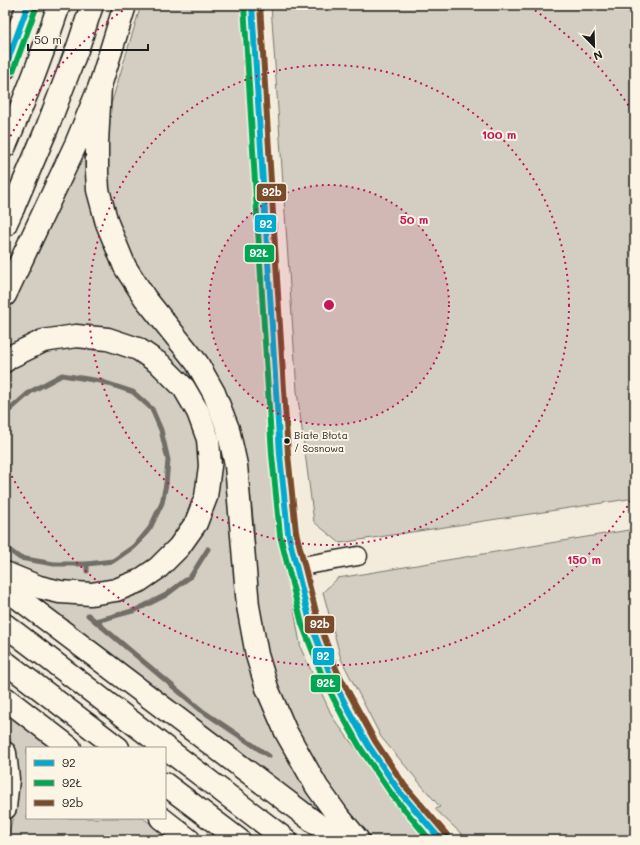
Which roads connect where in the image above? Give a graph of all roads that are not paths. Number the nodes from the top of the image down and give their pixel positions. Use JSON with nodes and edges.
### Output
{"nodes":[{"id":1,"x":28,"y":5,"type":"edge"},
{"id":2,"x":59,"y":5,"type":"edge"},
{"id":3,"x":92,"y":5,"type":"edge"},
{"id":4,"x":125,"y":5,"type":"edge"},
{"id":5,"x":252,"y":5,"type":"edge"},
{"id":6,"x":5,"y":68,"type":"edge"},
{"id":7,"x":100,"y":86,"type":"junction"},
{"id":8,"x":5,"y":146,"type":"edge"},
{"id":9,"x":9,"y":217,"type":"edge"},
{"id":10,"x":5,"y":295,"type":"edge"},
{"id":11,"x":5,"y":361,"type":"edge"},
{"id":12,"x":358,"y":556,"type":"dead end"},
{"id":13,"x":296,"y":567,"type":"junction"},
{"id":14,"x":5,"y":573,"type":"edge"},
{"id":15,"x":5,"y":588,"type":"edge"},
{"id":16,"x":5,"y":624,"type":"edge"},
{"id":17,"x":5,"y":662,"type":"edge"},
{"id":18,"x":5,"y":698,"type":"edge"},
{"id":19,"x":69,"y":747,"type":"edge"},
{"id":20,"x":117,"y":747,"type":"edge"},
{"id":21,"x":165,"y":747,"type":"edge"},
{"id":22,"x":166,"y":748,"type":"edge"},
{"id":23,"x":5,"y":753,"type":"edge"},
{"id":24,"x":166,"y":785,"type":"edge"},
{"id":25,"x":5,"y":808,"type":"edge"},
{"id":26,"x":162,"y":819,"type":"edge"},
{"id":27,"x":189,"y":840,"type":"edge"},
{"id":28,"x":239,"y":840,"type":"edge"},
{"id":29,"x":286,"y":840,"type":"edge"},
{"id":30,"x":338,"y":840,"type":"edge"},
{"id":31,"x":358,"y":840,"type":"edge"},
{"id":32,"x":441,"y":840,"type":"edge"}],
"edges":[{"from":1,"to":6,"type":"main road"},
{"from":2,"to":8,"type":"main road"},
{"from":3,"to":9,"type":"main road"},
{"from":4,"to":7,"type":"main road"},
{"from":5,"to":13,"type":"street"},
{"from":7,"to":10,"type":"main road"},
{"from":7,"to":31,"type":"main road"},
{"from":11,"to":14,"type":"main road"},
{"from":12,"to":13,"type":"street"},
{"from":13,"to":32,"type":"street"},
{"from":15,"to":30,"type":"main road"},
{"from":16,"to":21,"type":"main road"},
{"from":17,"to":20,"type":"main road"},
{"from":18,"to":19,"type":"main road"},
{"from":22,"to":29,"type":"main road"},
{"from":23,"to":25,"type":"main road"},
{"from":24,"to":28,"type":"main road"},
{"from":26,"to":27,"type":"main road"}]}
